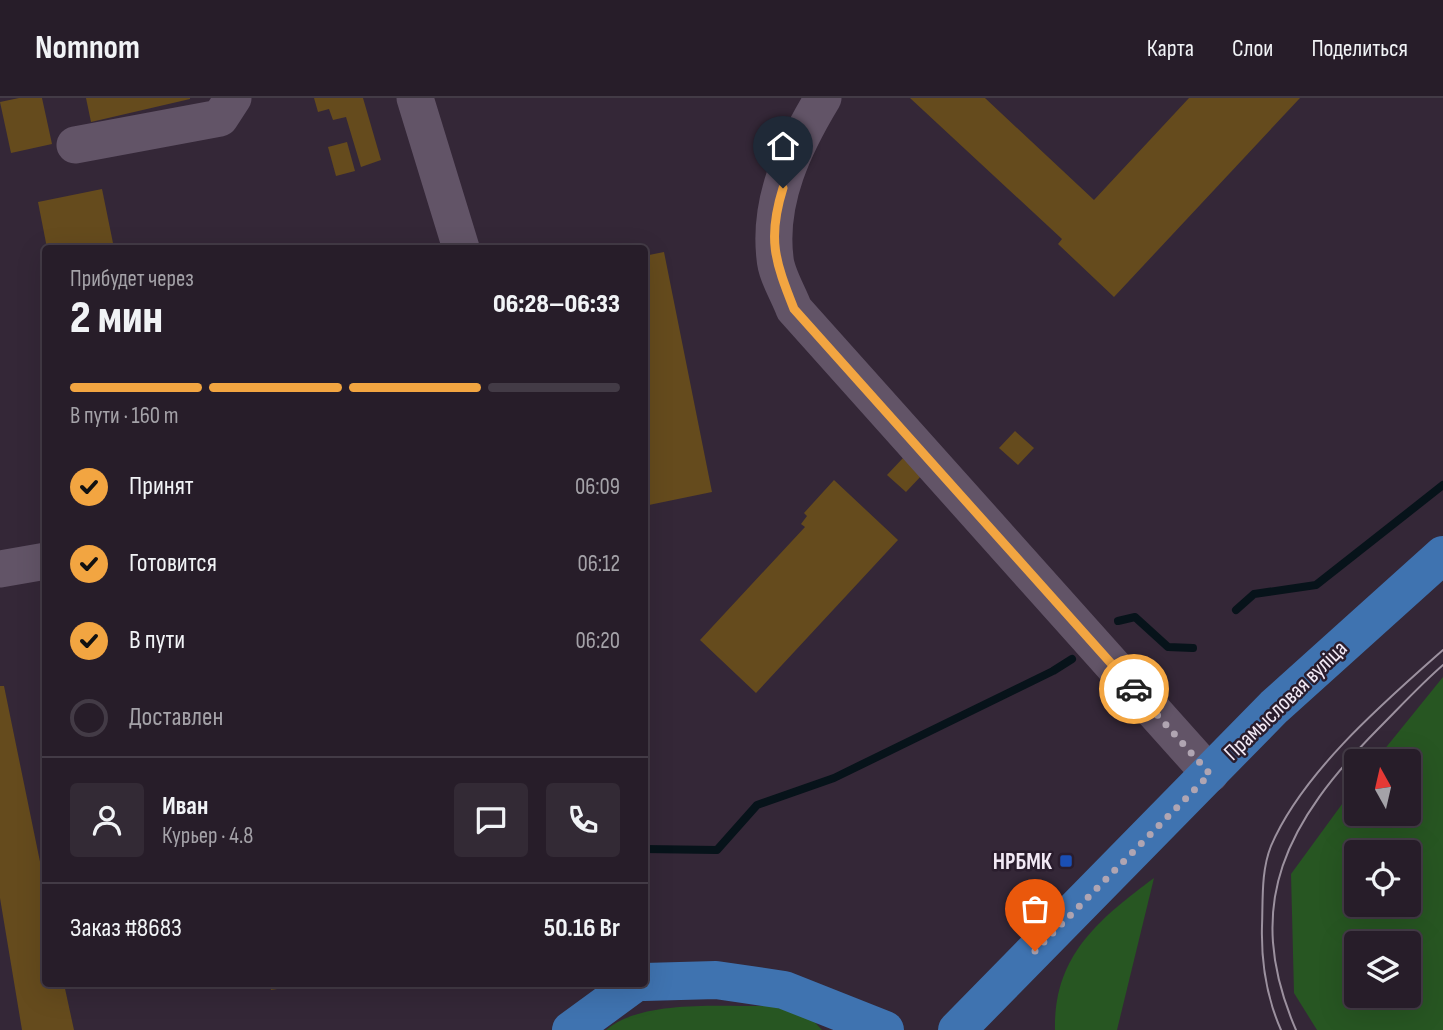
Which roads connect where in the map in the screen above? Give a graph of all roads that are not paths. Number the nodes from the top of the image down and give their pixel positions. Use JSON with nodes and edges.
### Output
{"nodes":[{"id":1,"x":233,"y":98,"type":"edge"},
{"id":2,"x":415,"y":98,"type":"edge"},
{"id":3,"x":823,"y":98,"type":"edge"},
{"id":4,"x":75,"y":145,"type":"dead end"},
{"id":5,"x":460,"y":245,"type":"edge"},
{"id":6,"x":1443,"y":555,"type":"edge"},
{"id":7,"x":42,"y":562,"type":"edge"},
{"id":8,"x":0,"y":569,"type":"edge"},
{"id":9,"x":1210,"y":774,"type":"junction"},
{"id":10,"x":648,"y":982,"type":"edge"},
{"id":11,"x":630,"y":987,"type":"edge"},
{"id":12,"x":571,"y":1030,"type":"edge"},
{"id":13,"x":885,"y":1030,"type":"edge"},
{"id":14,"x":957,"y":1030,"type":"edge"}],
"edges":[{"from":1,"to":4,"type":"lane"},
{"from":2,"to":5,"type":"lane"},
{"from":3,"to":9,"type":"lane"},
{"from":6,"to":9,"type":"main road","name":"Прамысловая вуліца"},
{"from":7,"to":8,"type":"lane"},
{"from":9,"to":14,"type":"main road","name":"Прамысловая вуліца"},
{"from":10,"to":13,"type":"main road"},
{"from":11,"to":12,"type":"main road"}]}
